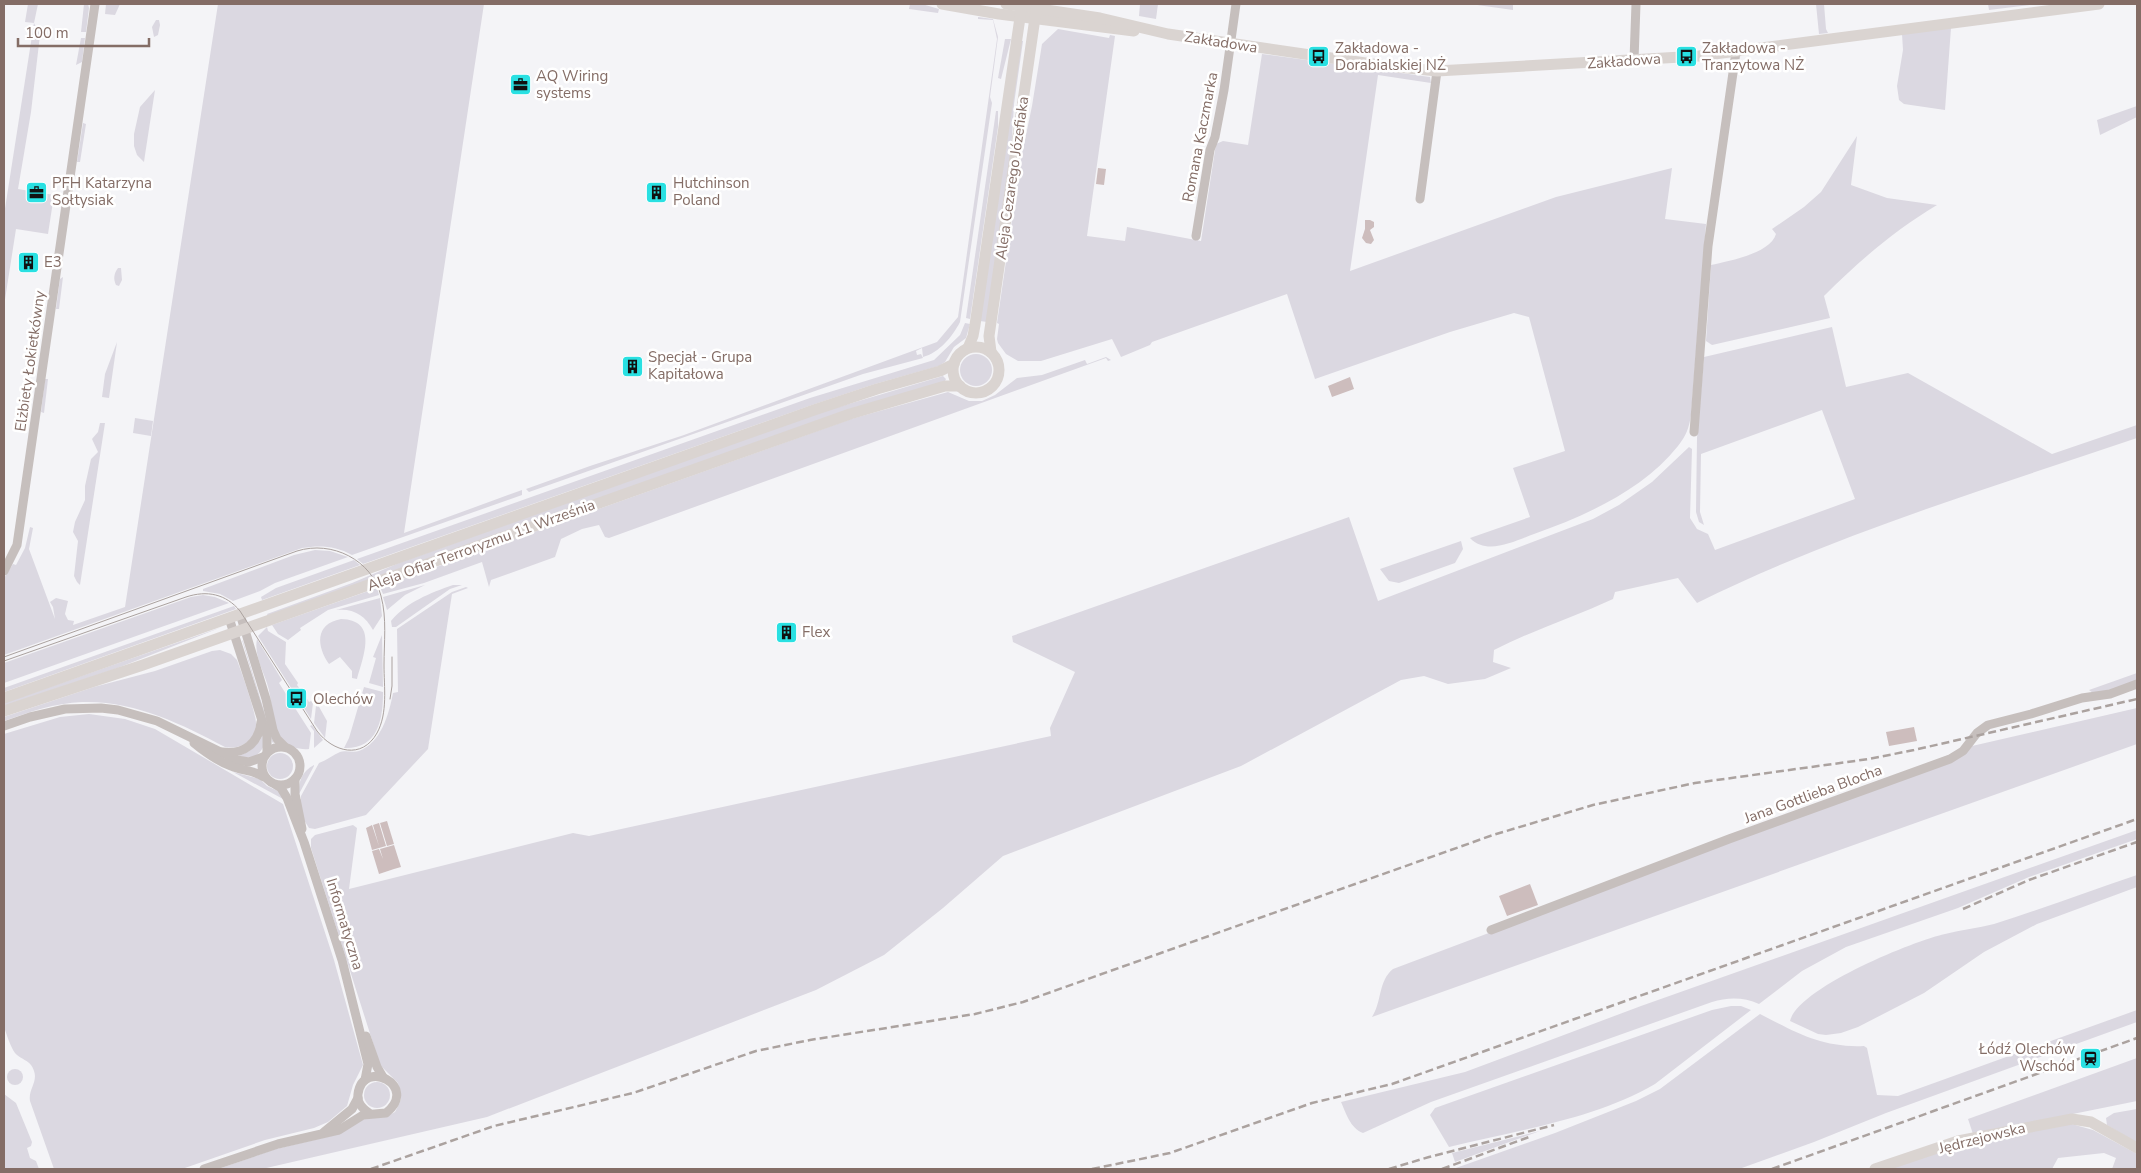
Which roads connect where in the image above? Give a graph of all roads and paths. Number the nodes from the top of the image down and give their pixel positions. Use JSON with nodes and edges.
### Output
{"nodes":[{"id":1,"x":95,"y":4,"type":"edge"},
{"id":2,"x":942,"y":4,"type":"edge"},
{"id":3,"x":1006,"y":4,"type":"edge"},
{"id":4,"x":1236,"y":4,"type":"edge"},
{"id":5,"x":1636,"y":4,"type":"edge"},
{"id":6,"x":2099,"y":4,"type":"edge"},
{"id":7,"x":1021,"y":9,"type":"edge"},
{"id":8,"x":1037,"y":10,"type":"edge"},
{"id":9,"x":1231,"y":44,"type":"junction"},
{"id":10,"x":1736,"y":52,"type":"junction"},
{"id":11,"x":1634,"y":60,"type":"junction"},
{"id":12,"x":1437,"y":71,"type":"junction"},
{"id":13,"x":1420,"y":200,"type":"dead end"},
{"id":14,"x":1196,"y":236,"type":"dead end"},
{"id":15,"x":968,"y":348,"type":"junction"},
{"id":16,"x":991,"y":352,"type":"junction"},
{"id":17,"x":954,"y":364,"type":"junction"},
{"id":18,"x":960,"y":386,"type":"junction"},
{"id":19,"x":1694,"y":432,"type":"dead end"},
{"id":20,"x":4,"y":571,"type":"edge"},
{"id":21,"x":235,"y":616,"type":"junction"},
{"id":22,"x":239,"y":631,"type":"junction"},
{"id":23,"x":2137,"y":684,"type":"edge"},
{"id":24,"x":4,"y":698,"type":"edge"},
{"id":25,"x":4,"y":711,"type":"edge"},
{"id":26,"x":261,"y":722,"type":"junction"},
{"id":27,"x":4,"y":726,"type":"edge"},
{"id":28,"x":190,"y":739,"type":"junction"},
{"id":29,"x":285,"y":747,"type":"junction"},
{"id":30,"x":220,"y":752,"type":"junction"},
{"id":31,"x":265,"y":755,"type":"junction"},
{"id":32,"x":265,"y":778,"type":"junction"},
{"id":33,"x":296,"y":779,"type":"junction"},
{"id":34,"x":276,"y":785,"type":"junction"},
{"id":35,"x":304,"y":842,"type":"junction"},
{"id":36,"x":1491,"y":930,"type":"dead end"},
{"id":37,"x":358,"y":1015,"type":"junction"},
{"id":38,"x":383,"y":1077,"type":"junction"},
{"id":39,"x":365,"y":1080,"type":"junction"},
{"id":40,"x":358,"y":1098,"type":"junction"},
{"id":41,"x":369,"y":1113,"type":"junction"},
{"id":42,"x":319,"y":1134,"type":"junction"},
{"id":43,"x":2137,"y":1148,"type":"edge"},
{"id":44,"x":204,"y":1169,"type":"edge"},
{"id":45,"x":1875,"y":1169,"type":"edge"}],
"edges":[{"from":1,"to":20,"type":"street","name":"Elżbiety Łokietkówny"},
{"from":2,"to":7,"type":"street","name":"Zakładowa"},
{"from":3,"to":7,"type":"street","name":"Zakładowa"},
{"from":4,"to":9,"type":"street","name":"Romana Kaczmarka"},
{"from":5,"to":11,"type":"street"},
{"from":6,"to":10,"type":"street","name":"Zakładowa"},
{"from":7,"to":8,"type":"street","name":"Zakładowa"},
{"from":7,"to":15,"type":"street","name":"Aleja Cezarego Józefiaka"},
{"from":8,"to":9,"type":"street","name":"Zakładowa"},
{"from":8,"to":16,"type":"street","name":"Aleja Cezarego Józefiaka"},
{"from":9,"to":12,"type":"street","name":"Zakładowa"},
{"from":9,"to":14,"type":"street","name":"Romana Kaczmarka"},
{"from":10,"to":11,"type":"street","name":"Zakładowa"},
{"from":10,"to":19,"type":"street"},
{"from":11,"to":12,"type":"street","name":"Zakładowa"},
{"from":12,"to":13,"type":"street"},
{"from":15,"to":16,"type":"street"},
{"from":15,"to":17,"type":"street"},
{"from":16,"to":18,"type":"street"},
{"from":17,"to":18,"type":"street"},
{"from":17,"to":21,"type":"street","name":"Aleja Ofiar Terroryzmu 11 Września"},
{"from":18,"to":22,"type":"street","name":"Aleja Ofiar Terroryzmu 11 Września"},
{"from":21,"to":22,"type":"street"},
{"from":21,"to":24,"type":"street","name":"Aleja Ofiar Terroryzmu 11 Września"},
{"from":22,"to":25,"type":"street","name":"Aleja Ofiar Terroryzmu 11 Września"},
{"from":22,"to":26,"type":"street"},
{"from":22,"to":29,"type":"street"},
{"from":23,"to":36,"type":"street","name":"Jana Gottlieba Blocha"},
{"from":26,"to":30,"type":"street"},
{"from":26,"to":31,"type":"street"},
{"from":27,"to":28,"type":"street"},
{"from":28,"to":30,"type":"street"},
{"from":28,"to":32,"type":"street"},
{"from":29,"to":31,"type":"street"},
{"from":29,"to":33,"type":"street"},
{"from":30,"to":31,"type":"street"},
{"from":31,"to":32,"type":"street"},
{"from":32,"to":34,"type":"street"},
{"from":33,"to":34,"type":"street"},
{"from":33,"to":35,"type":"street","name":"Informatyczna"},
{"from":34,"to":35,"type":"street","name":"Informatyczna"},
{"from":35,"to":37,"type":"street","name":"Informatyczna"},
{"from":37,"to":38,"type":"street","name":"Informatyczna"},
{"from":37,"to":39,"type":"street","name":"Informatyczna"},
{"from":38,"to":39,"type":"street"},
{"from":38,"to":41,"type":"street","name":"Informatyczna"},
{"from":39,"to":40,"type":"street","name":"Informatyczna"},
{"from":40,"to":41,"type":"street"},
{"from":40,"to":42,"type":"street","name":"Informatyczna"},
{"from":41,"to":42,"type":"street","name":"Informatyczna"},
{"from":42,"to":44,"type":"street","name":"Informatyczna"},
{"from":43,"to":45,"type":"street","name":"Jędrzejowska"}]}
